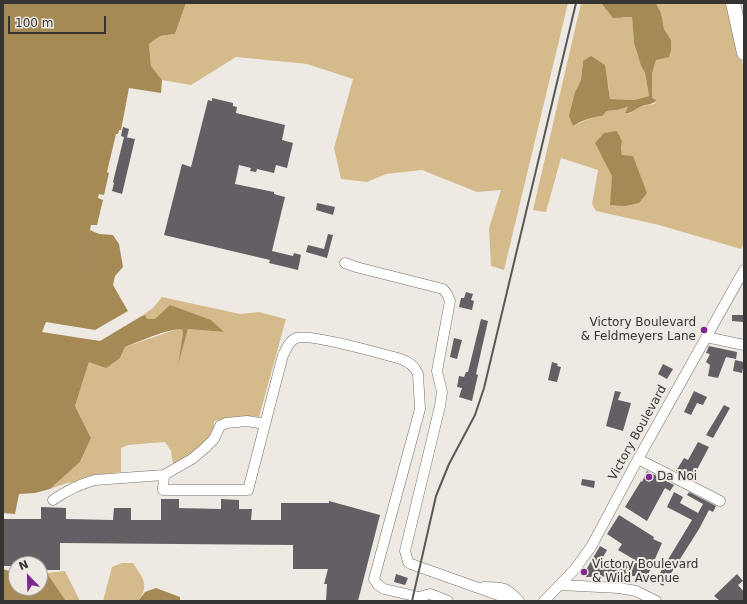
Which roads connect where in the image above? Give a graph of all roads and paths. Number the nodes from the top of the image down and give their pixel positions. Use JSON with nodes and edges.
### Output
{"nodes":[{"id":1,"x":733,"y":3,"type":"edge"},
{"id":2,"x":744,"y":53,"type":"edge"},
{"id":3,"x":92,"y":232,"type":"dead end"},
{"id":4,"x":345,"y":263,"type":"dead end"},
{"id":5,"x":744,"y":270,"type":"edge"},
{"id":6,"x":83,"y":272,"type":"dead end"},
{"id":7,"x":706,"y":337,"type":"junction"},
{"id":8,"x":744,"y":345,"type":"edge"},
{"id":9,"x":265,"y":424,"type":"junction"},
{"id":10,"x":638,"y":460,"type":"junction"},
{"id":11,"x":164,"y":475,"type":"junction"},
{"id":12,"x":53,"y":500,"type":"dead end"},
{"id":13,"x":720,"y":501,"type":"dead end"},
{"id":14,"x":560,"y":585,"type":"junction"},
{"id":15,"x":478,"y":588,"type":"junction"},
{"id":16,"x":420,"y":599,"type":"edge"},
{"id":17,"x":448,"y":601,"type":"edge"},
{"id":18,"x":515,"y":601,"type":"edge"},
{"id":19,"x":519,"y":601,"type":"edge"},
{"id":20,"x":544,"y":601,"type":"edge"},
{"id":21,"x":656,"y":601,"type":"edge"}],
"edges":[{"from":1,"to":2,"type":"highway"},
{"from":3,"to":6,"type":"path"},
{"from":4,"to":15,"type":"street"},
{"from":5,"to":7,"type":"street","name":"Victory Boulevard"},
{"from":7,"to":8,"type":"street"},
{"from":7,"to":10,"type":"street","name":"Victory Boulevard"},
{"from":9,"to":11,"type":"street"},
{"from":9,"to":11,"type":"street"},
{"from":9,"to":16,"type":"street"},
{"from":10,"to":13,"type":"street"},
{"from":10,"to":14,"type":"street","name":"Victory Boulevard"},
{"from":11,"to":12,"type":"street"},
{"from":14,"to":20,"type":"street","name":"Victory Boulevard"},
{"from":14,"to":21,"type":"street"},
{"from":15,"to":18,"type":"street"},
{"from":15,"to":19,"type":"street"},
{"from":16,"to":17,"type":"street"}]}
